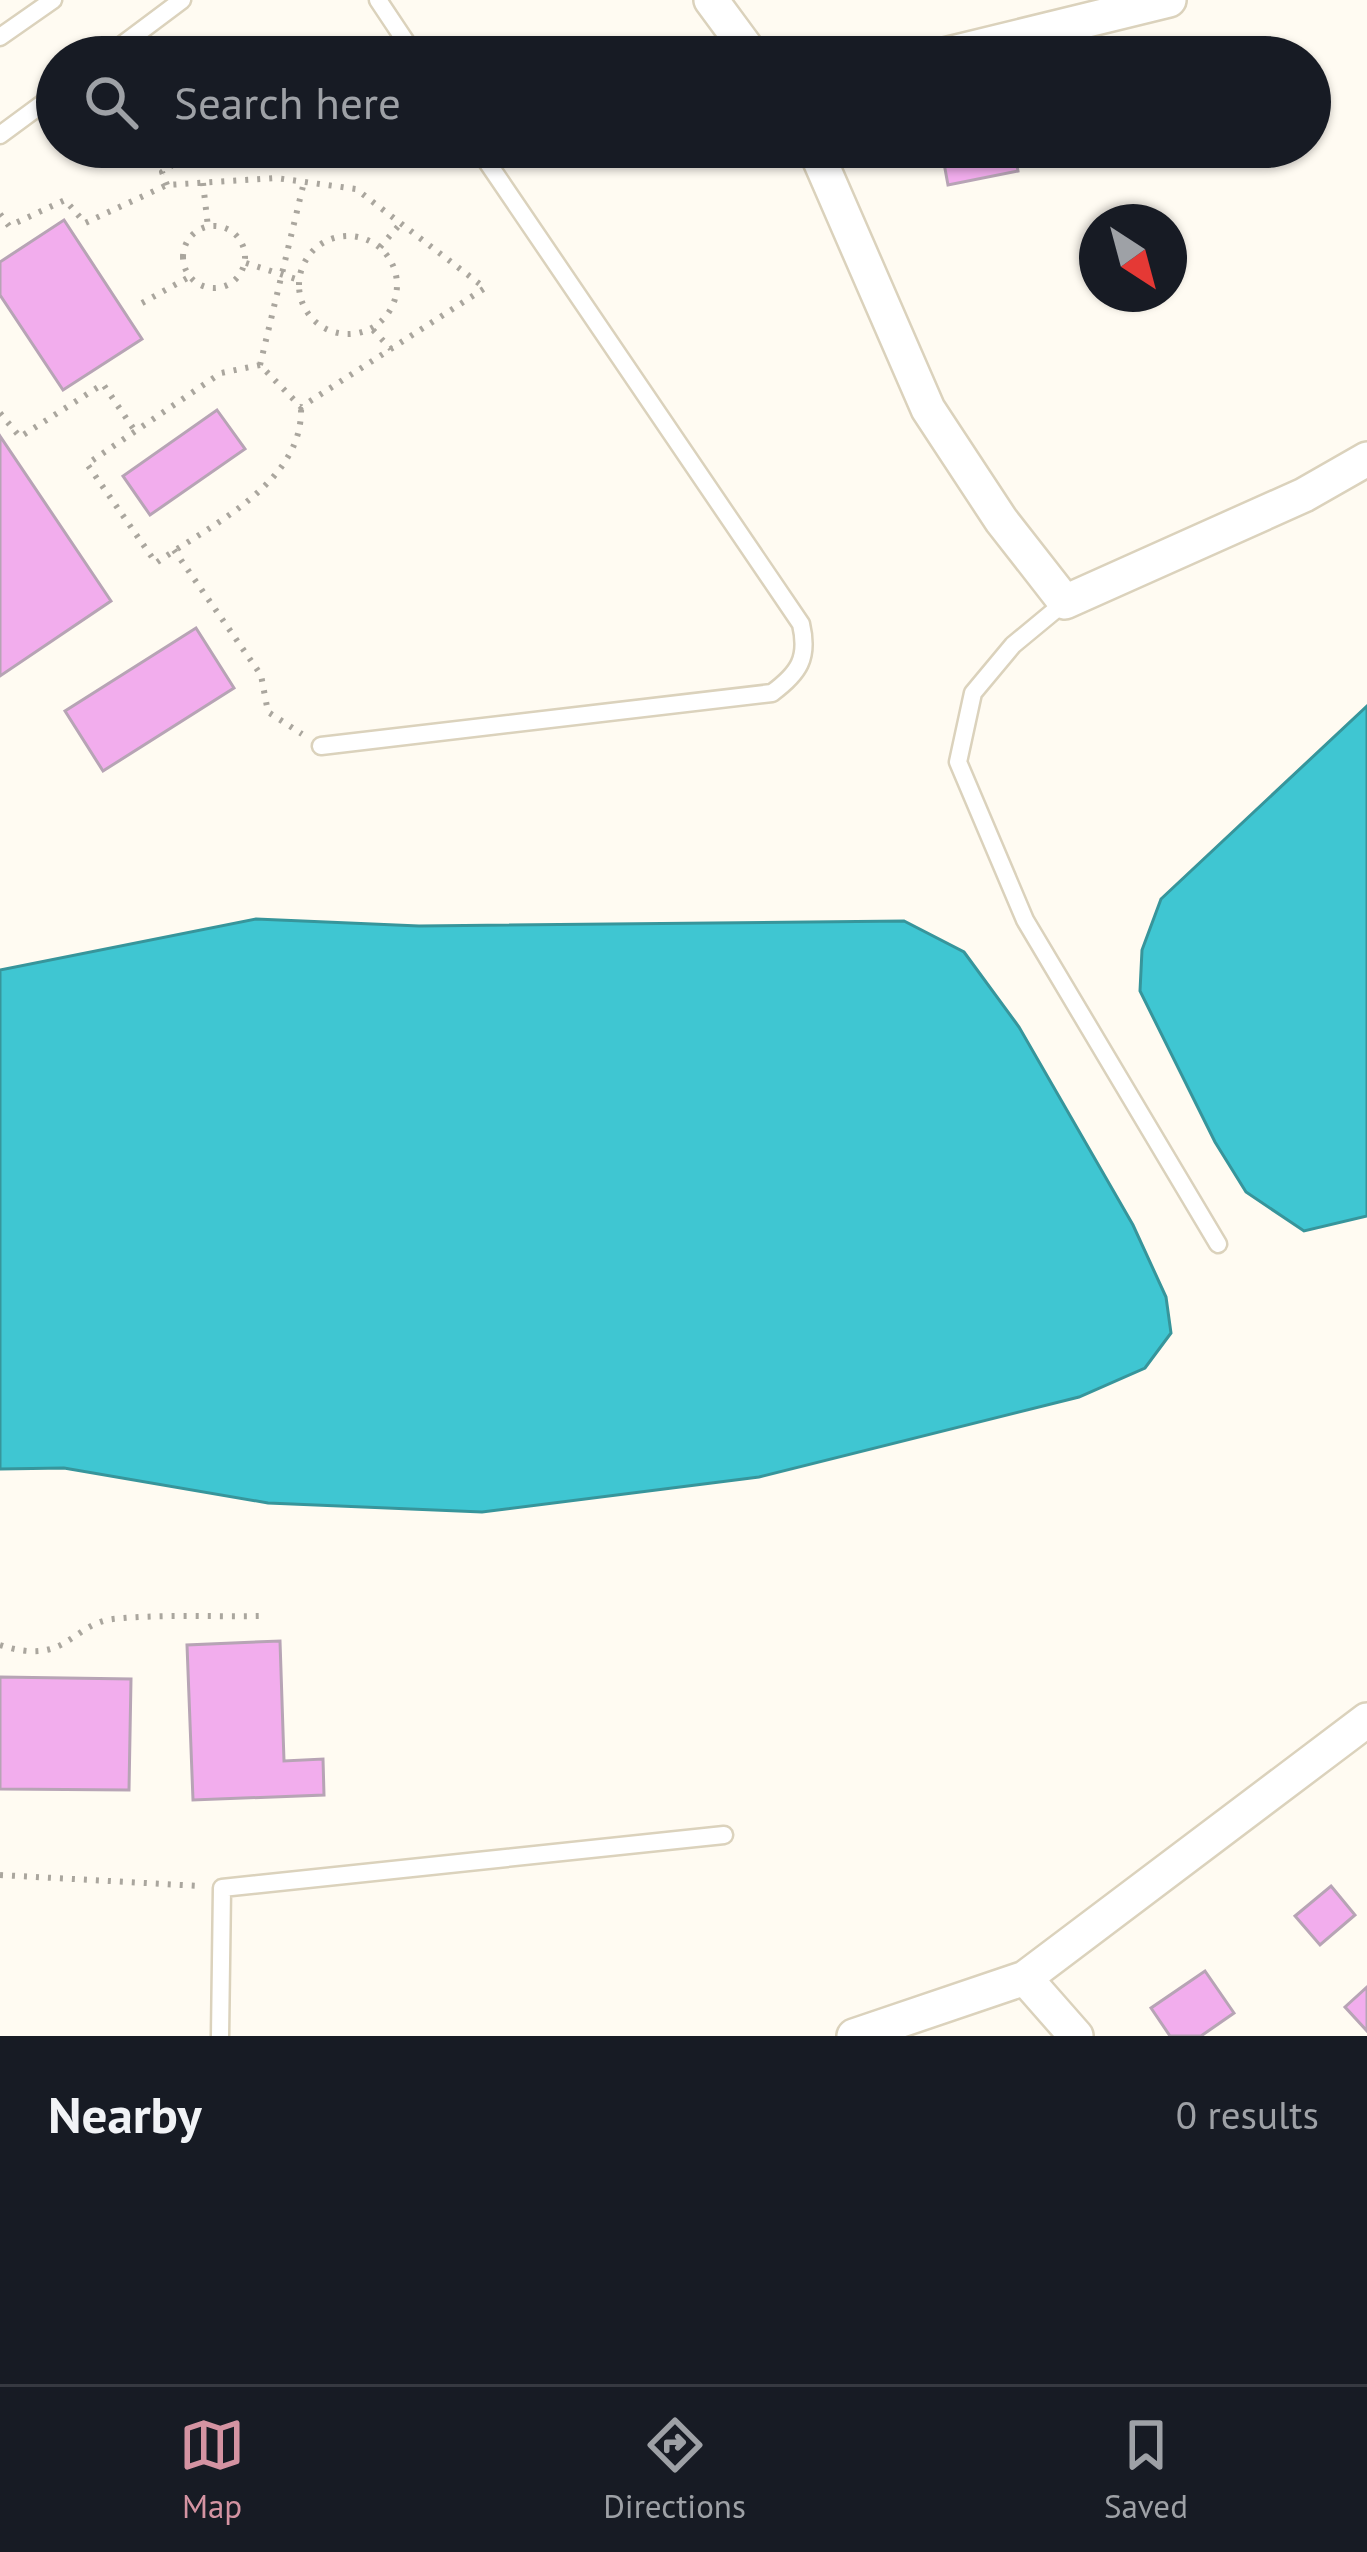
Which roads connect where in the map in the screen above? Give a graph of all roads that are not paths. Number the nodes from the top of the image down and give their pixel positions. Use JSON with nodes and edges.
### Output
{"nodes":[{"id":1,"x":53,"y":0,"type":"edge"},
{"id":2,"x":182,"y":0,"type":"edge"},
{"id":3,"x":378,"y":0,"type":"edge"},
{"id":4,"x":711,"y":0,"type":"edge"},
{"id":5,"x":1169,"y":0,"type":"edge"},
{"id":6,"x":134,"y":36,"type":"edge"},
{"id":7,"x":402,"y":36,"type":"edge"},
{"id":8,"x":738,"y":36,"type":"edge"},
{"id":9,"x":1022,"y":36,"type":"edge"},
{"id":10,"x":0,"y":37,"type":"edge"},
{"id":11,"x":36,"y":108,"type":"edge"},
{"id":12,"x":0,"y":135,"type":"edge"},
{"id":13,"x":491,"y":168,"type":"edge"},
{"id":14,"x":823,"y":168,"type":"edge"},
{"id":15,"x":1367,"y":459,"type":"edge"},
{"id":16,"x":1065,"y":602,"type":"junction"},
{"id":17,"x":321,"y":746,"type":"road end"},
{"id":18,"x":1218,"y":1244,"type":"dead end"},
{"id":19,"x":1367,"y":1720,"type":"edge"},
{"id":20,"x":724,"y":1835,"type":"dead end"},
{"id":21,"x":1025,"y":1978,"type":"junction"},
{"id":22,"x":220,"y":2036,"type":"edge"},
{"id":23,"x":854,"y":2036,"type":"edge"},
{"id":24,"x":1076,"y":2036,"type":"edge"}],
"edges":[{"from":1,"to":10,"type":"lane"},
{"from":2,"to":6,"type":"lane"},
{"from":3,"to":7,"type":"lane"},
{"from":4,"to":8,"type":"street"},
{"from":5,"to":9,"type":"street"},
{"from":11,"to":12,"type":"lane"},
{"from":13,"to":17,"type":"lane"},
{"from":14,"to":16,"type":"street"},
{"from":15,"to":16,"type":"street"},
{"from":16,"to":18,"type":"lane"},
{"from":19,"to":21,"type":"street"},
{"from":20,"to":22,"type":"lane"},
{"from":21,"to":23,"type":"street"},
{"from":21,"to":24,"type":"street"}]}
